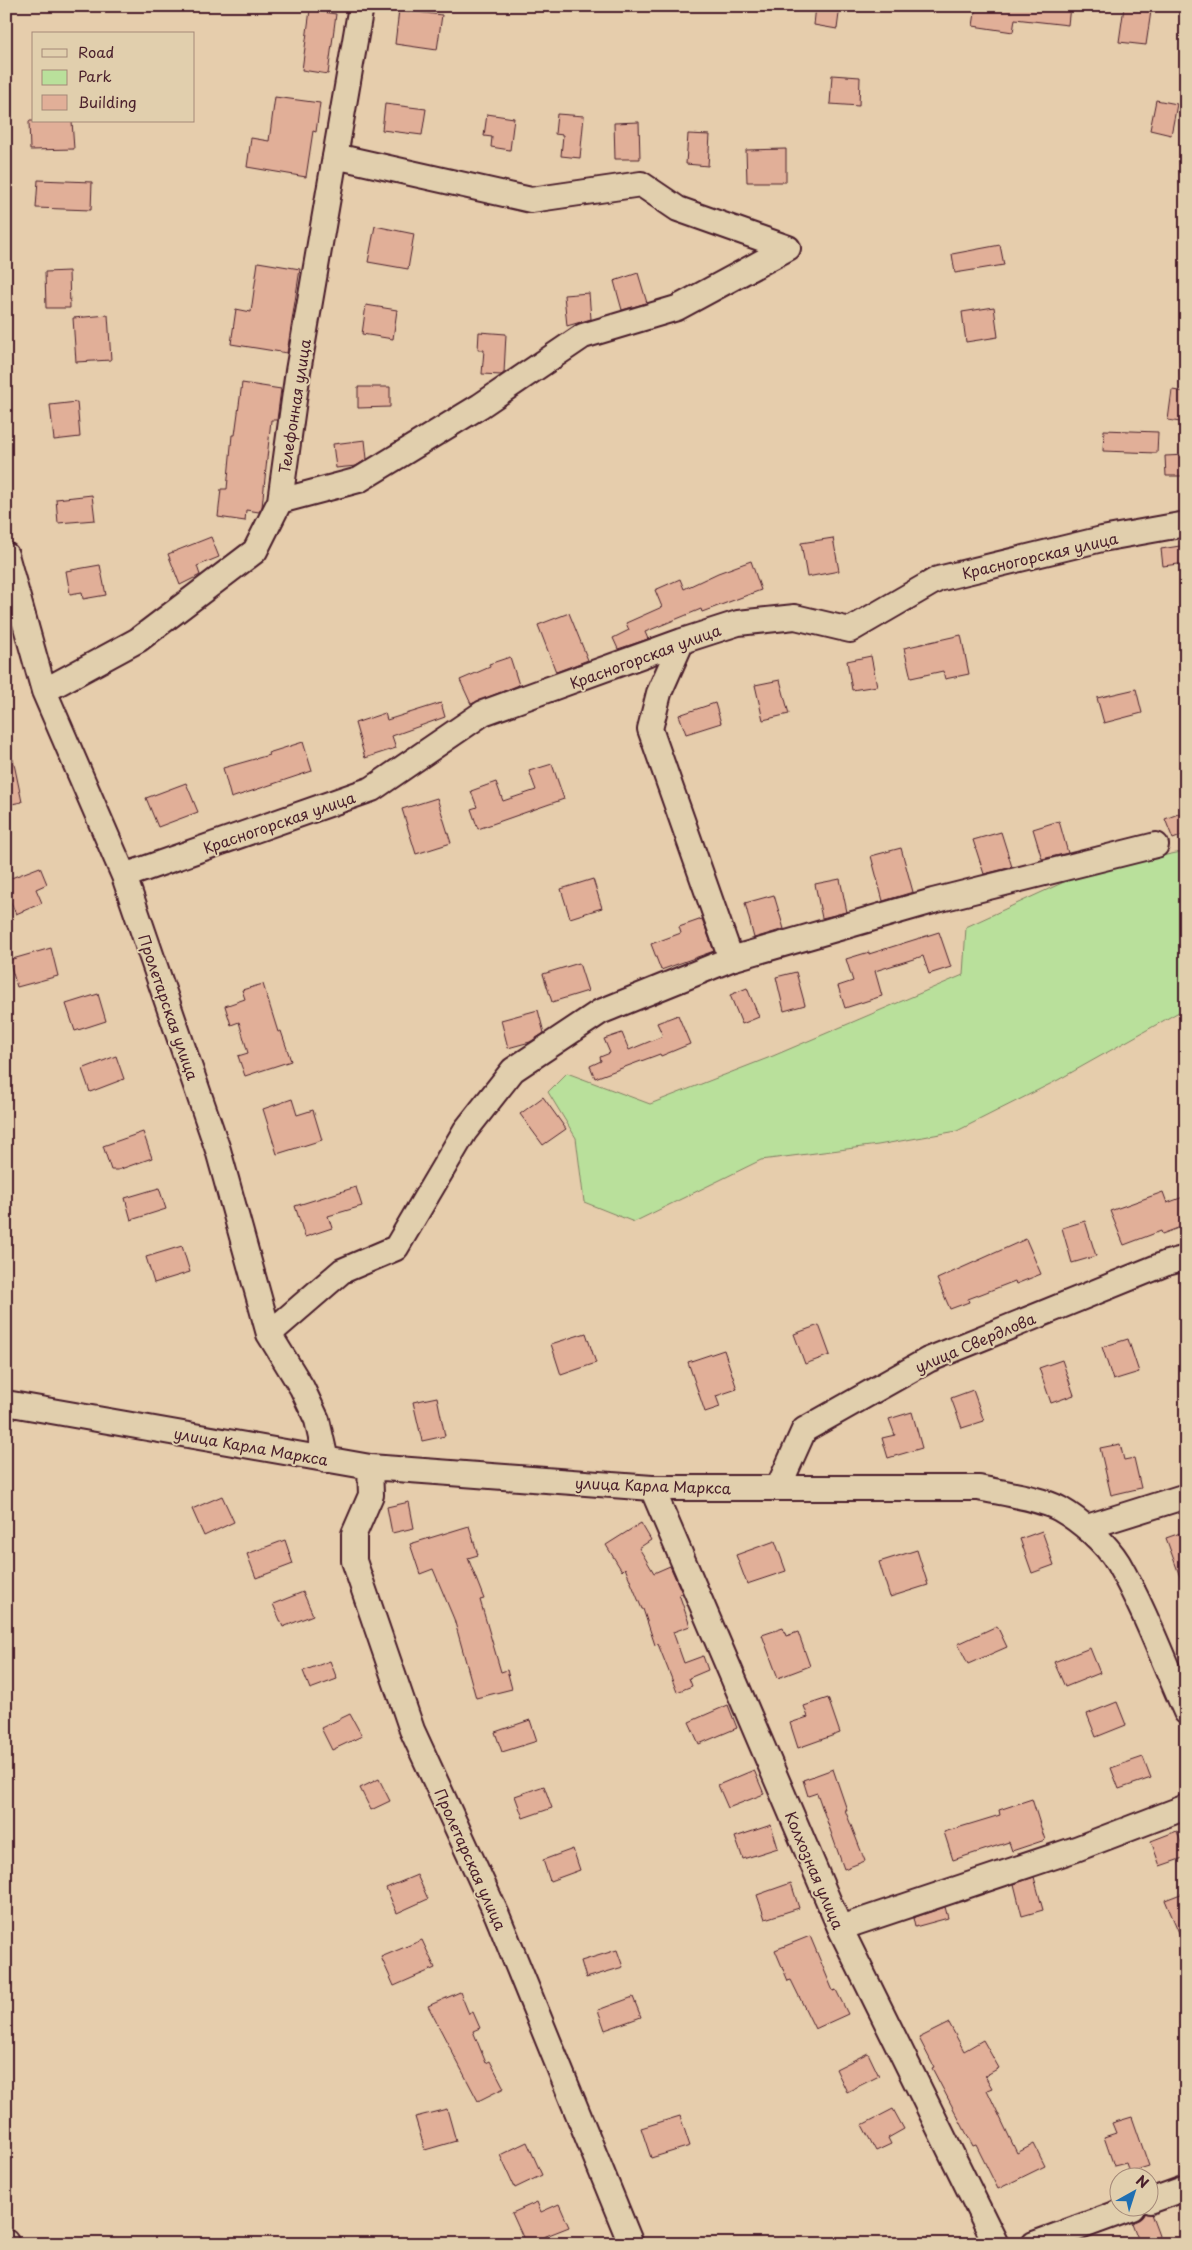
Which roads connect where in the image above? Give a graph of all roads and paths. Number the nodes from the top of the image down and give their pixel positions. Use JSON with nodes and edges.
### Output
{"nodes":[{"id":1,"x":361,"y":6,"type":"edge"},
{"id":2,"x":335,"y":156,"type":"junction"},
{"id":3,"x":280,"y":501,"type":"junction"},
{"id":4,"x":1186,"y":524,"type":"edge"},
{"id":5,"x":6,"y":555,"type":"edge"},
{"id":6,"x":682,"y":641,"type":"junction"},
{"id":7,"x":44,"y":691,"type":"junction"},
{"id":8,"x":1156,"y":845,"type":"dead end"},
{"id":9,"x":124,"y":876,"type":"junction"},
{"id":10,"x":731,"y":959,"type":"junction"},
{"id":11,"x":1186,"y":1258,"type":"edge"},
{"id":12,"x":269,"y":1334,"type":"junction"},
{"id":13,"x":6,"y":1403,"type":"edge"},
{"id":14,"x":326,"y":1460,"type":"junction"},
{"id":15,"x":370,"y":1467,"type":"junction"},
{"id":16,"x":652,"y":1488,"type":"junction"},
{"id":17,"x":778,"y":1488,"type":"junction"},
{"id":18,"x":1186,"y":1496,"type":"edge"},
{"id":19,"x":1087,"y":1527,"type":"junction"},
{"id":20,"x":1186,"y":1712,"type":"edge"},
{"id":21,"x":1186,"y":1807,"type":"edge"},
{"id":22,"x":840,"y":1928,"type":"junction"},
{"id":23,"x":1186,"y":2188,"type":"edge"},
{"id":24,"x":1160,"y":2197,"type":"edge"},
{"id":25,"x":1110,"y":2216,"type":"edge"},
{"id":26,"x":631,"y":2244,"type":"edge"},
{"id":27,"x":996,"y":2244,"type":"edge"},
{"id":28,"x":1034,"y":2244,"type":"edge"}],
"edges":[{"from":1,"to":2,"type":"street","name":"Телефонная улица"},
{"from":2,"to":3,"type":"street","name":"Телефонная улица"},
{"from":2,"to":3,"type":"street"},
{"from":3,"to":7,"type":"street","name":"Телефонная улица"},
{"from":4,"to":6,"type":"street","name":"Красногорская улица"},
{"from":5,"to":7,"type":"street","name":"Пролетарская улица"},
{"from":6,"to":9,"type":"street","name":"Красногорская улица"},
{"from":6,"to":10,"type":"street"},
{"from":7,"to":9,"type":"street","name":"Пролетарская улица"},
{"from":8,"to":10,"type":"street"},
{"from":9,"to":12,"type":"street","name":"Пролетарская улица"},
{"from":10,"to":12,"type":"street"},
{"from":11,"to":17,"type":"street","name":"улица Свердлова"},
{"from":12,"to":14,"type":"street","name":"Пролетарская улица"},
{"from":13,"to":14,"type":"street","name":"улица Карла Маркса"},
{"from":14,"to":15,"type":"street","name":"улица Карла Маркса"},
{"from":15,"to":16,"type":"street","name":"улица Карла Маркса"},
{"from":15,"to":26,"type":"street","name":"Пролетарская улица"},
{"from":16,"to":17,"type":"street","name":"улица Карла Маркса"},
{"from":16,"to":22,"type":"street","name":"Колхозная улица"},
{"from":17,"to":19,"type":"street","name":"улица Карла Маркса"},
{"from":18,"to":19,"type":"street"},
{"from":19,"to":20,"type":"street","name":"улица Карла Маркса"},
{"from":21,"to":22,"type":"street"},
{"from":22,"to":27,"type":"street","name":"Колхозная улица"},
{"from":23,"to":24,"type":"street"},
{"from":25,"to":28,"type":"street"}]}
